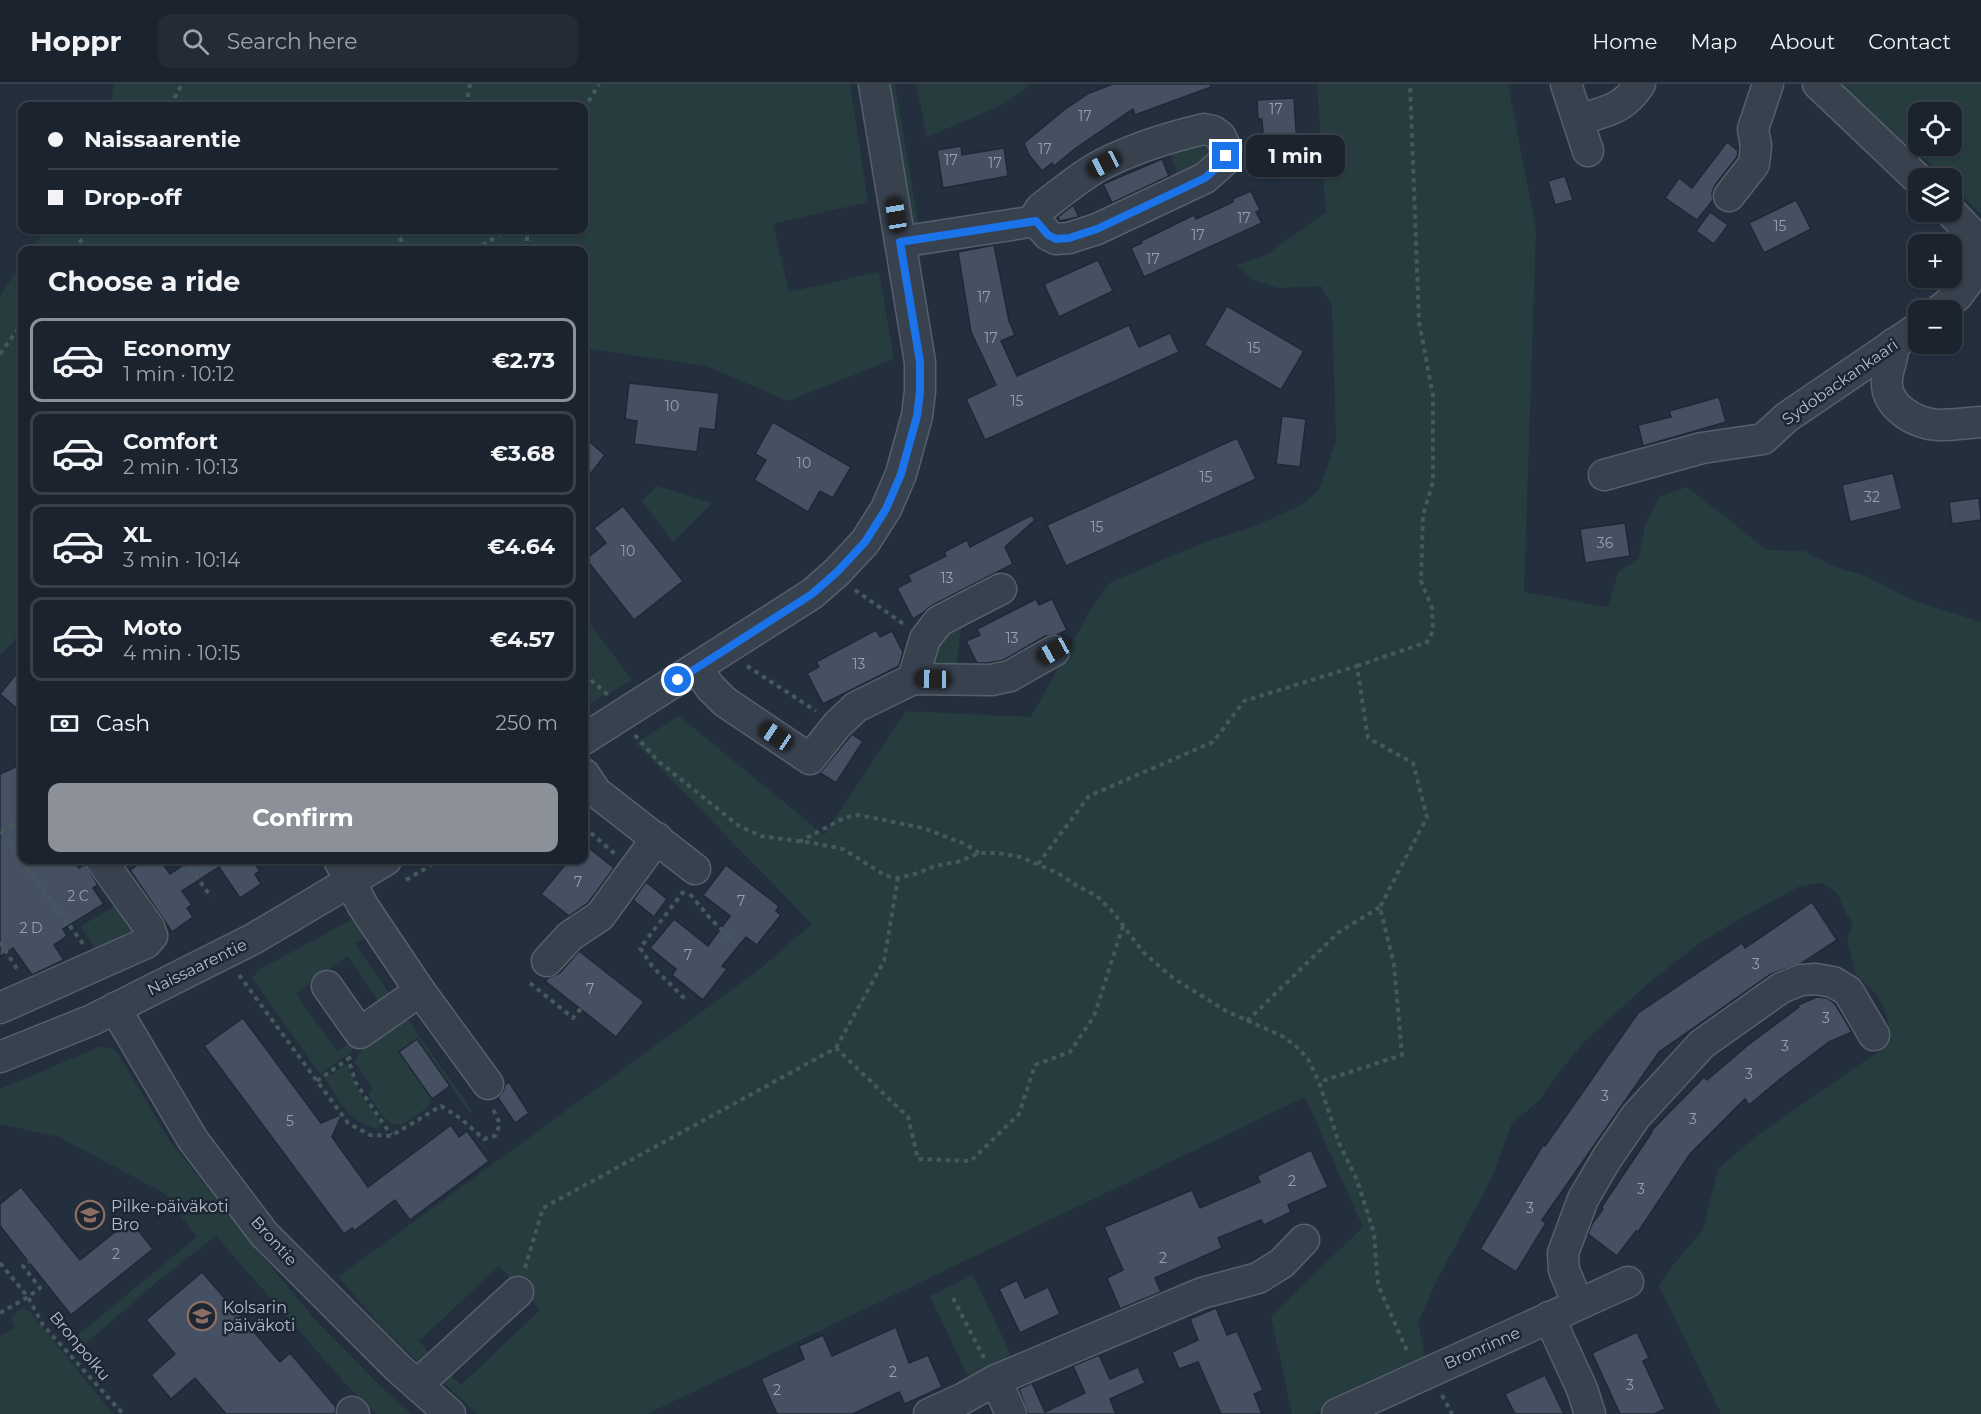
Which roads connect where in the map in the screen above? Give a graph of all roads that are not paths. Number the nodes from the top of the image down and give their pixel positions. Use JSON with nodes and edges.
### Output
{"nodes":[{"id":1,"x":874,"y":84,"type":"edge"},
{"id":2,"x":1566,"y":84,"type":"edge"},
{"id":3,"x":1640,"y":84,"type":"edge"},
{"id":4,"x":1768,"y":84,"type":"edge"},
{"id":5,"x":1818,"y":84,"type":"edge"},
{"id":6,"x":1578,"y":120,"type":"junction"},
{"id":7,"x":1588,"y":151,"type":"dead end"},
{"id":8,"x":1908,"y":170,"type":"edge"},
{"id":9,"x":1729,"y":196,"type":"dead end"},
{"id":10,"x":1036,"y":221,"type":"junction"},
{"id":11,"x":1962,"y":221,"type":"edge"},
{"id":12,"x":1976,"y":233,"type":"edge"},
{"id":13,"x":900,"y":242,"type":"junction"},
{"id":14,"x":1951,"y":300,"type":"edge"},
{"id":15,"x":1908,"y":334,"type":"edge"},
{"id":16,"x":1893,"y":344,"type":"junction"},
{"id":17,"x":1981,"y":422,"type":"edge"},
{"id":18,"x":1604,"y":475,"type":"dead end"},
{"id":19,"x":1001,"y":589,"type":"dead end"},
{"id":20,"x":1054,"y":651,"type":"dead end"},
{"id":21,"x":704,"y":678,"type":"junction"},
{"id":22,"x":913,"y":679,"type":"junction"},
{"id":23,"x":588,"y":737,"type":"edge"},
{"id":24,"x":588,"y":780,"type":"edge"},
{"id":25,"x":657,"y":838,"type":"junction"},
{"id":26,"x":104,"y":864,"type":"edge"},
{"id":27,"x":371,"y":864,"type":"edge"},
{"id":28,"x":695,"y":869,"type":"dead end"},
{"id":29,"x":344,"y":871,"type":"edge"},
{"id":30,"x":547,"y":961,"type":"road end"},
{"id":31,"x":327,"y":986,"type":"dead end"},
{"id":32,"x":420,"y":991,"type":"junction"},
{"id":33,"x":13,"y":1002,"type":"edge"},
{"id":34,"x":116,"y":1008,"type":"junction"},
{"id":35,"x":1874,"y":1035,"type":"dead end"},
{"id":36,"x":0,"y":1057,"type":"edge"},
{"id":37,"x":483,"y":1077,"type":"road end"},
{"id":38,"x":1304,"y":1240,"type":"dead end"},
{"id":39,"x":1628,"y":1282,"type":"dead end"},
{"id":40,"x":518,"y":1292,"type":"road end"},
{"id":41,"x":1578,"y":1304,"type":"junction"},
{"id":42,"x":1550,"y":1317,"type":"junction"},
{"id":43,"x":996,"y":1380,"type":"junction"},
{"id":44,"x":417,"y":1385,"type":"junction"},
{"id":45,"x":450,"y":1414,"type":"edge"},
{"id":46,"x":929,"y":1414,"type":"edge"},
{"id":47,"x":1011,"y":1414,"type":"edge"},
{"id":48,"x":1337,"y":1414,"type":"edge"},
{"id":49,"x":1590,"y":1414,"type":"edge"}],
"edges":[{"from":1,"to":13,"type":"street"},
{"from":2,"to":6,"type":"street"},
{"from":3,"to":6,"type":"street"},
{"from":4,"to":9,"type":"street"},
{"from":5,"to":8,"type":"street"},
{"from":6,"to":7,"type":"street"},
{"from":10,"to":10,"type":"street"},
{"from":10,"to":13,"type":"street"},
{"from":11,"to":12,"type":"street"},
{"from":12,"to":14,"type":"street"},
{"from":13,"to":21,"type":"street"},
{"from":15,"to":16,"type":"street","name":"Sydobackankaari"},
{"from":16,"to":17,"type":"street"},
{"from":16,"to":18,"type":"street","name":"Sydobackankaari"},
{"from":19,"to":22,"type":"street"},
{"from":20,"to":22,"type":"street"},
{"from":21,"to":22,"type":"street"},
{"from":21,"to":23,"type":"street"},
{"from":24,"to":25,"type":"street"},
{"from":25,"to":28,"type":"street"},
{"from":25,"to":30,"type":"street"},
{"from":26,"to":33,"type":"street"},
{"from":27,"to":29,"type":"street","name":"Naissaarentie"},
{"from":29,"to":32,"type":"street"},
{"from":29,"to":34,"type":"street","name":"Naissaarentie"},
{"from":31,"to":32,"type":"street"},
{"from":32,"to":37,"type":"street"},
{"from":34,"to":36,"type":"street","name":"Naissaarentie"},
{"from":34,"to":44,"type":"street","name":"Brontie"},
{"from":35,"to":41,"type":"street"},
{"from":38,"to":43,"type":"street"},
{"from":39,"to":41,"type":"street","name":"Bronrinne"},
{"from":40,"to":44,"type":"street"},
{"from":41,"to":42,"type":"street","name":"Bronrinne"},
{"from":42,"to":48,"type":"street","name":"Bronrinne"},
{"from":42,"to":49,"type":"street"},
{"from":43,"to":46,"type":"street"},
{"from":43,"to":47,"type":"street"},
{"from":44,"to":45,"type":"street","name":"Brontie"}]}
